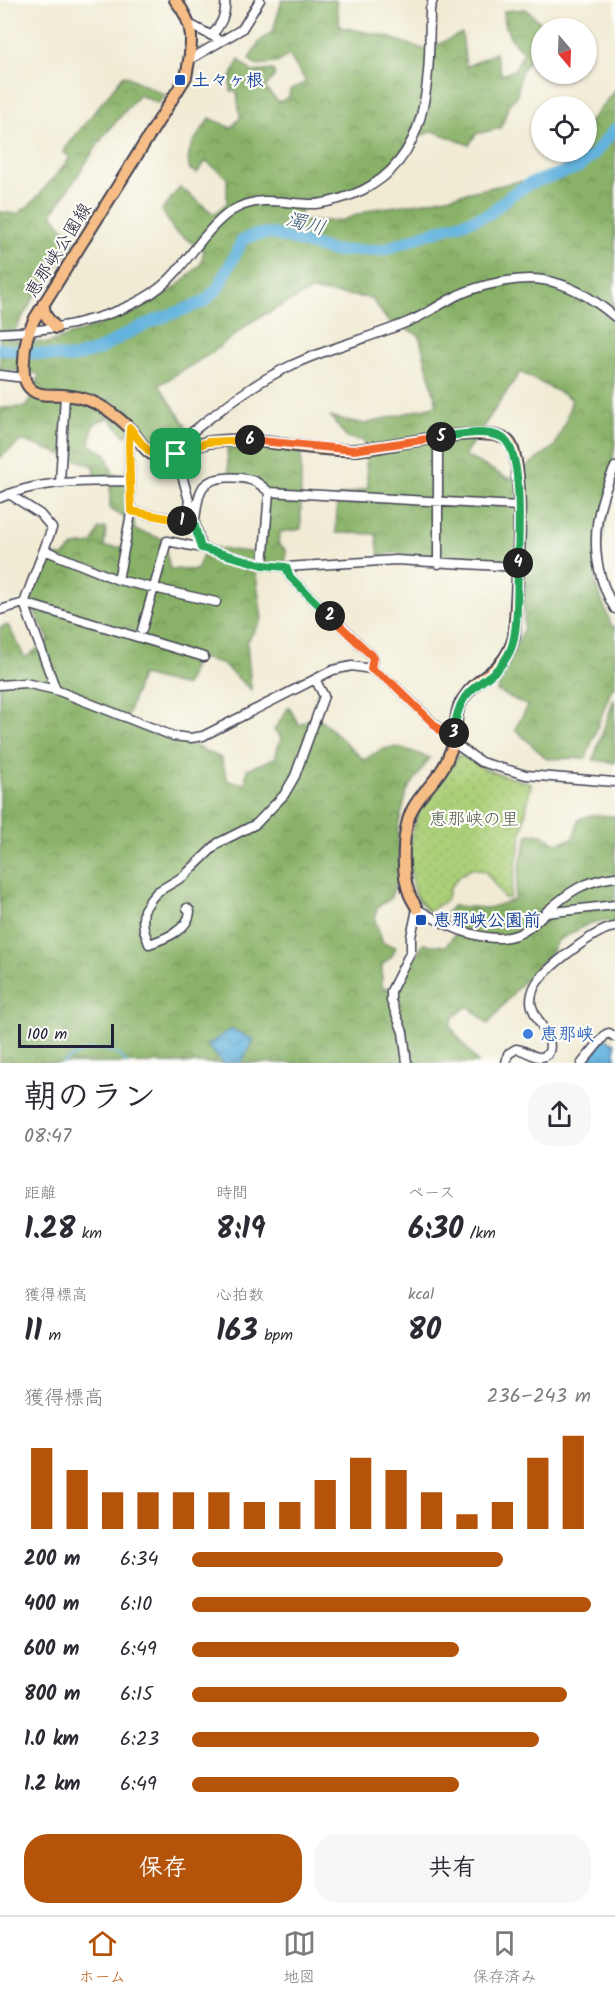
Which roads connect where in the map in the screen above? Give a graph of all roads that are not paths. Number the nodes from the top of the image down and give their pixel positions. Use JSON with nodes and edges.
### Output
{"nodes":[{"id":1,"x":175,"y":0,"type":"edge"},
{"id":2,"x":225,"y":0,"type":"edge"},
{"id":3,"x":260,"y":0,"type":"edge"},
{"id":4,"x":434,"y":0,"type":"edge"},
{"id":5,"x":191,"y":25,"type":"junction"},
{"id":6,"x":212,"y":35,"type":"junction"},
{"id":7,"x":222,"y":41,"type":"junction"},
{"id":8,"x":189,"y":60,"type":"junction"},
{"id":9,"x":43,"y":304,"type":"junction"},
{"id":10,"x":615,"y":317,"type":"edge"},
{"id":11,"x":56,"y":328,"type":"junction"},
{"id":12,"x":27,"y":332,"type":"junction"},
{"id":13,"x":0,"y":333,"type":"edge"},
{"id":14,"x":24,"y":373,"type":"junction"},
{"id":15,"x":0,"y":375,"type":"edge"},
{"id":16,"x":65,"y":395,"type":"junction"},
{"id":17,"x":130,"y":428,"type":"junction"},
{"id":18,"x":438,"y":437,"type":"junction"},
{"id":19,"x":176,"y":454,"type":"junction"},
{"id":20,"x":615,"y":467,"type":"edge"},
{"id":21,"x":130,"y":481,"type":"junction"},
{"id":22,"x":60,"y":483,"type":"junction"},
{"id":23,"x":269,"y":492,"type":"junction"},
{"id":24,"x":9,"y":494,"type":"junction"},
{"id":25,"x":0,"y":498,"type":"edge"},
{"id":26,"x":438,"y":501,"type":"junction"},
{"id":27,"x":519,"y":506,"type":"junction"},
{"id":28,"x":131,"y":511,"type":"junction"},
{"id":29,"x":194,"y":523,"type":"junction"},
{"id":30,"x":201,"y":548,"type":"junction"},
{"id":31,"x":44,"y":550,"type":"junction"},
{"id":32,"x":438,"y":564,"type":"junction"},
{"id":33,"x":263,"y":565,"type":"junction"},
{"id":34,"x":286,"y":567,"type":"junction"},
{"id":35,"x":518,"y":567,"type":"junction"},
{"id":36,"x":118,"y":580,"type":"junction"},
{"id":37,"x":154,"y":588,"type":"junction"},
{"id":38,"x":216,"y":602,"type":"dead end"},
{"id":39,"x":24,"y":603,"type":"junction"},
{"id":40,"x":615,"y":609,"type":"edge"},
{"id":41,"x":0,"y":610,"type":"edge"},
{"id":42,"x":141,"y":630,"type":"dead end"},
{"id":43,"x":204,"y":657,"type":"dead end"},
{"id":44,"x":371,"y":669,"type":"junction"},
{"id":45,"x":315,"y":679,"type":"junction"},
{"id":46,"x":0,"y":685,"type":"edge"},
{"id":47,"x":56,"y":690,"type":"junction"},
{"id":48,"x":453,"y":743,"type":"junction"},
{"id":49,"x":615,"y":782,"type":"edge"},
{"id":50,"x":615,"y":877,"type":"edge"},
{"id":51,"x":615,"y":905,"type":"edge"},
{"id":52,"x":187,"y":908,"type":"dead end"},
{"id":53,"x":417,"y":909,"type":"junction"},
{"id":54,"x":546,"y":913,"type":"junction"},
{"id":55,"x":615,"y":927,"type":"edge"},
{"id":56,"x":615,"y":1037,"type":"edge"},
{"id":57,"x":407,"y":1063,"type":"edge"},
{"id":58,"x":506,"y":1063,"type":"edge"},
{"id":59,"x":582,"y":1063,"type":"edge"}],
"edges":[{"from":1,"to":5,"type":"main road"},
{"from":2,"to":6,"type":"street"},
{"from":3,"to":7,"type":"street"},
{"from":4,"to":11,"type":"street"},
{"from":5,"to":6,"type":"street"},
{"from":5,"to":8,"type":"main road","name":"恵那峡公園線"},
{"from":6,"to":7,"type":"street"},
{"from":7,"to":8,"type":"street"},
{"from":8,"to":9,"type":"main road","name":"恵那峡公園線"},
{"from":9,"to":11,"type":"main road"},
{"from":9,"to":12,"type":"main road","name":"恵那峡公園線"},
{"from":10,"to":19,"type":"street"},
{"from":11,"to":12,"type":"street"},
{"from":12,"to":13,"type":"street"},
{"from":12,"to":14,"type":"main road","name":"恵那峡公園線"},
{"from":14,"to":15,"type":"street"},
{"from":14,"to":16,"type":"main road"},
{"from":16,"to":17,"type":"main road"},
{"from":16,"to":22,"type":"street"},
{"from":17,"to":19,"type":"main road"},
{"from":17,"to":21,"type":"street"},
{"from":18,"to":19,"type":"main road"},
{"from":18,"to":26,"type":"street"},
{"from":18,"to":27,"type":"main road"},
{"from":19,"to":29,"type":"street"},
{"from":20,"to":40,"type":"street"},
{"from":21,"to":22,"type":"street"},
{"from":21,"to":28,"type":"street"},
{"from":22,"to":24,"type":"street"},
{"from":23,"to":26,"type":"street"},
{"from":23,"to":29,"type":"street"},
{"from":23,"to":33,"type":"street"},
{"from":24,"to":25,"type":"street"},
{"from":24,"to":31,"type":"street"},
{"from":26,"to":27,"type":"street"},
{"from":26,"to":32,"type":"street"},
{"from":27,"to":35,"type":"main road"},
{"from":28,"to":29,"type":"street"},
{"from":28,"to":36,"type":"street"},
{"from":29,"to":30,"type":"street"},
{"from":30,"to":33,"type":"street"},
{"from":30,"to":37,"type":"street"},
{"from":31,"to":36,"type":"street"},
{"from":31,"to":39,"type":"street"},
{"from":32,"to":34,"type":"street"},
{"from":32,"to":35,"type":"street"},
{"from":33,"to":34,"type":"street"},
{"from":34,"to":44,"type":"street"},
{"from":35,"to":48,"type":"main road"},
{"from":36,"to":37,"type":"street"},
{"from":37,"to":38,"type":"street"},
{"from":37,"to":42,"type":"street"},
{"from":39,"to":41,"type":"street"},
{"from":39,"to":43,"type":"street"},
{"from":39,"to":47,"type":"street"},
{"from":44,"to":45,"type":"street"},
{"from":44,"to":48,"type":"street"},
{"from":45,"to":47,"type":"street"},
{"from":45,"to":52,"type":"street"},
{"from":46,"to":47,"type":"street"},
{"from":48,"to":49,"type":"street"},
{"from":48,"to":53,"type":"main road"},
{"from":50,"to":54,"type":"street"},
{"from":51,"to":54,"type":"street"},
{"from":53,"to":54,"type":"street"},
{"from":53,"to":57,"type":"street"},
{"from":55,"to":58,"type":"street"},
{"from":56,"to":59,"type":"street"}]}
